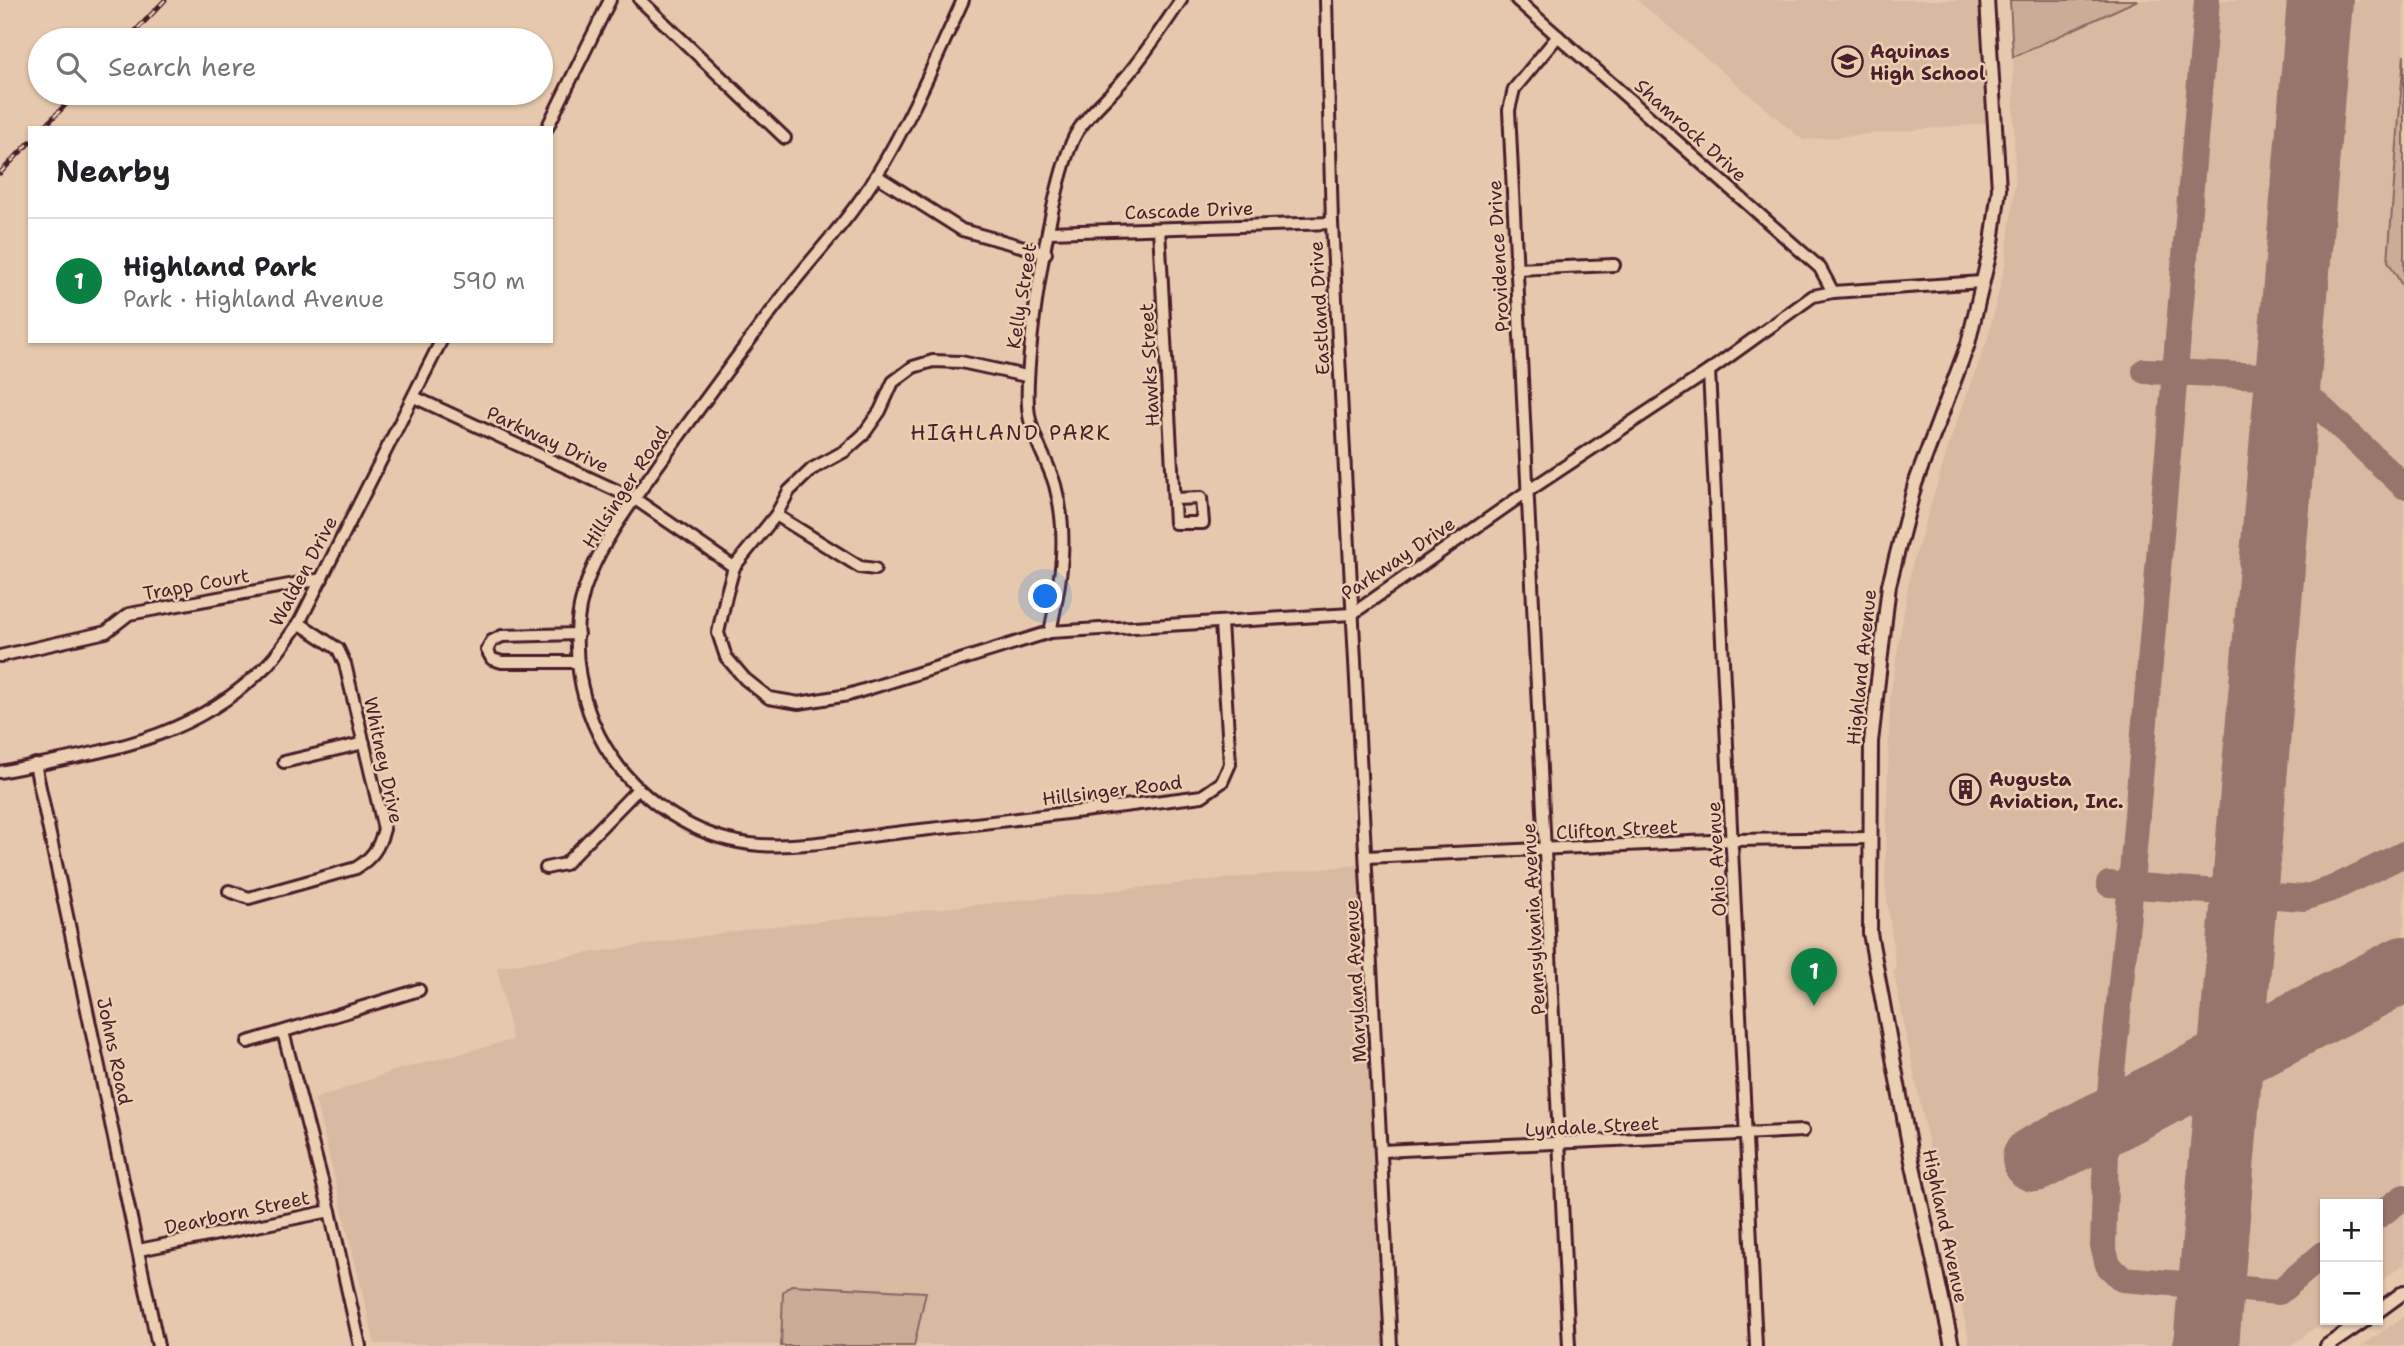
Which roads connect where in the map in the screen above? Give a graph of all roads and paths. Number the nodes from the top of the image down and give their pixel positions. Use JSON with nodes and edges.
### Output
{"nodes":[{"id":1,"x":610,"y":0,"type":"edge"},
{"id":2,"x":640,"y":0,"type":"edge"},
{"id":3,"x":963,"y":0,"type":"edge"},
{"id":4,"x":1181,"y":0,"type":"edge"},
{"id":5,"x":1325,"y":0,"type":"edge"},
{"id":6,"x":1517,"y":0,"type":"edge"},
{"id":7,"x":1987,"y":0,"type":"edge"},
{"id":8,"x":1558,"y":36,"type":"junction"},
{"id":9,"x":548,"y":126,"type":"edge"},
{"id":10,"x":785,"y":138,"type":"dead end"},
{"id":11,"x":877,"y":176,"type":"junction"},
{"id":12,"x":1332,"y":223,"type":"junction"},
{"id":13,"x":1159,"y":229,"type":"junction"},
{"id":14,"x":1048,"y":232,"type":"junction"},
{"id":15,"x":1046,"y":253,"type":"junction"},
{"id":16,"x":1614,"y":265,"type":"dead end"},
{"id":17,"x":1516,"y":269,"type":"junction"},
{"id":18,"x":1982,"y":282,"type":"junction"},
{"id":19,"x":1833,"y":292,"type":"junction"},
{"id":20,"x":440,"y":343,"type":"edge"},
{"id":21,"x":1709,"y":371,"type":"junction"},
{"id":22,"x":1026,"y":376,"type":"junction"},
{"id":23,"x":414,"y":397,"type":"junction"},
{"id":24,"x":1528,"y":491,"type":"junction"},
{"id":25,"x":635,"y":499,"type":"junction"},
{"id":26,"x":1174,"y":499,"type":"dead end"},
{"id":27,"x":776,"y":515,"type":"junction"},
{"id":28,"x":734,"y":567,"type":"junction"},
{"id":29,"x":875,"y":569,"type":"dead end"},
{"id":30,"x":322,"y":579,"type":"junction"},
{"id":31,"x":1352,"y":614,"type":"junction"},
{"id":32,"x":1221,"y":622,"type":"junction"},
{"id":33,"x":299,"y":623,"type":"junction"},
{"id":34,"x":1050,"y":632,"type":"junction"},
{"id":35,"x":578,"y":634,"type":"junction"},
{"id":36,"x":0,"y":656,"type":"edge"},
{"id":37,"x":577,"y":662,"type":"junction"},
{"id":38,"x":363,"y":743,"type":"junction"},
{"id":39,"x":284,"y":762,"type":"dead end"},
{"id":40,"x":35,"y":764,"type":"junction"},
{"id":41,"x":0,"y":772,"type":"edge"},
{"id":42,"x":637,"y":790,"type":"junction"},
{"id":43,"x":1870,"y":838,"type":"junction"},
{"id":44,"x":1733,"y":841,"type":"junction"},
{"id":45,"x":1547,"y":850,"type":"junction"},
{"id":46,"x":1366,"y":857,"type":"junction"},
{"id":47,"x":546,"y":868,"type":"dead end"},
{"id":48,"x":229,"y":891,"type":"dead end"},
{"id":49,"x":419,"y":990,"type":"dead end"},
{"id":50,"x":283,"y":1032,"type":"junction"},
{"id":51,"x":248,"y":1042,"type":"dead end"},
{"id":52,"x":1803,"y":1131,"type":"dead end"},
{"id":53,"x":1748,"y":1135,"type":"junction"},
{"id":54,"x":1560,"y":1145,"type":"junction"},
{"id":55,"x":1382,"y":1152,"type":"junction"},
{"id":56,"x":330,"y":1211,"type":"junction"},
{"id":57,"x":139,"y":1250,"type":"junction"},
{"id":58,"x":2404,"y":1292,"type":"edge"},
{"id":59,"x":2383,"y":1307,"type":"edge"},
{"id":60,"x":2358,"y":1325,"type":"edge"},
{"id":61,"x":158,"y":1346,"type":"edge"},
{"id":62,"x":360,"y":1346,"type":"edge"},
{"id":63,"x":1391,"y":1346,"type":"edge"},
{"id":64,"x":1569,"y":1346,"type":"edge"},
{"id":65,"x":1756,"y":1346,"type":"edge"},
{"id":66,"x":1952,"y":1346,"type":"edge"},
{"id":67,"x":2327,"y":1346,"type":"edge"}],
"edges":[{"from":1,"to":9,"type":"street"},
{"from":2,"to":10,"type":"street"},
{"from":3,"to":11,"type":"street","name":"Hillsinger Road"},
{"from":4,"to":14,"type":"street","name":"Kelly Street"},
{"from":5,"to":12,"type":"street","name":"Eastland Drive"},
{"from":6,"to":8,"type":"street","name":"Shamrock Drive"},
{"from":7,"to":18,"type":"main road","name":"Highland Avenue"},
{"from":8,"to":17,"type":"street","name":"Providence Drive"},
{"from":8,"to":19,"type":"street","name":"Shamrock Drive"},
{"from":11,"to":15,"type":"street"},
{"from":11,"to":25,"type":"street","name":"Hillsinger Road"},
{"from":12,"to":13,"type":"street","name":"Cascade Drive"},
{"from":12,"to":31,"type":"street","name":"Eastland Drive"},
{"from":13,"to":14,"type":"street","name":"Cascade Drive"},
{"from":13,"to":26,"type":"street","name":"Hawks Street"},
{"from":14,"to":15,"type":"street","name":"Kelly Street"},
{"from":15,"to":22,"type":"street","name":"Kelly Street"},
{"from":16,"to":17,"type":"street"},
{"from":17,"to":24,"type":"street","name":"Providence Drive"},
{"from":18,"to":19,"type":"street","name":"Parkway Drive"},
{"from":18,"to":43,"type":"main road","name":"Highland Avenue"},
{"from":19,"to":21,"type":"street","name":"Parkway Drive"},
{"from":20,"to":23,"type":"street","name":"Walden Drive"},
{"from":21,"to":24,"type":"street","name":"Parkway Drive"},
{"from":21,"to":44,"type":"street","name":"Ohio Avenue"},
{"from":22,"to":27,"type":"street"},
{"from":22,"to":34,"type":"street","name":"Kelly Street"},
{"from":23,"to":25,"type":"street","name":"Parkway Drive"},
{"from":23,"to":30,"type":"street","name":"Walden Drive"},
{"from":24,"to":31,"type":"street","name":"Parkway Drive"},
{"from":24,"to":45,"type":"street","name":"Pennsylvania Avenue"},
{"from":25,"to":28,"type":"street","name":"Parkway Drive"},
{"from":25,"to":35,"type":"street","name":"Hillsinger Road"},
{"from":27,"to":28,"type":"street"},
{"from":27,"to":29,"type":"street"},
{"from":28,"to":34,"type":"street","name":"Parkway Drive"},
{"from":30,"to":33,"type":"street","name":"Walden Drive"},
{"from":30,"to":36,"type":"street","name":"Trapp Court"},
{"from":31,"to":32,"type":"street","name":"Parkway Drive"},
{"from":31,"to":46,"type":"street","name":"Maryland Avenue"},
{"from":32,"to":34,"type":"street","name":"Parkway Drive"},
{"from":32,"to":42,"type":"street","name":"Hillsinger Road"},
{"from":33,"to":38,"type":"street","name":"Whitney Drive"},
{"from":33,"to":40,"type":"street","name":"Walden Drive"},
{"from":35,"to":37,"type":"street","name":"Hillsinger Road"},
{"from":35,"to":37,"type":"street"},
{"from":37,"to":42,"type":"street","name":"Hillsinger Road"},
{"from":38,"to":39,"type":"street"},
{"from":38,"to":48,"type":"street","name":"Whitney Drive"},
{"from":40,"to":41,"type":"street","name":"Walden Drive"},
{"from":40,"to":57,"type":"street","name":"Johns Road"},
{"from":42,"to":47,"type":"street"},
{"from":43,"to":44,"type":"street","name":"Clifton Street"},
{"from":43,"to":66,"type":"main road","name":"Highland Avenue"},
{"from":44,"to":45,"type":"street","name":"Clifton Street"},
{"from":44,"to":53,"type":"street","name":"Ohio Avenue"},
{"from":45,"to":46,"type":"street","name":"Clifton Street"},
{"from":45,"to":54,"type":"street","name":"Pennsylvania Avenue"},
{"from":46,"to":55,"type":"street","name":"Maryland Avenue"},
{"from":49,"to":50,"type":"street"},
{"from":50,"to":51,"type":"street"},
{"from":50,"to":56,"type":"street"},
{"from":52,"to":53,"type":"street","name":"Lyndale Street"},
{"from":53,"to":54,"type":"street","name":"Lyndale Street"},
{"from":53,"to":65,"type":"street","name":"Ohio Avenue"},
{"from":54,"to":55,"type":"street","name":"Lyndale Street"},
{"from":54,"to":64,"type":"street","name":"Pennsylvania Avenue"},
{"from":55,"to":63,"type":"street","name":"Maryland Avenue"},
{"from":56,"to":57,"type":"street","name":"Dearborn Street"},
{"from":56,"to":62,"type":"street","name":"Dearborn Street"},
{"from":57,"to":61,"type":"street","name":"Johns Road"},
{"from":58,"to":59,"type":"main road"},
{"from":60,"to":67,"type":"main road"}]}
